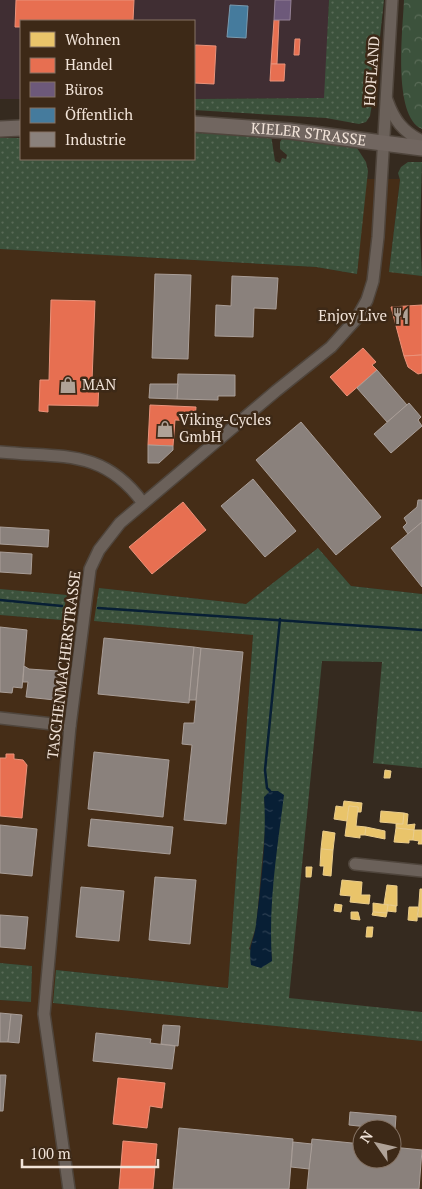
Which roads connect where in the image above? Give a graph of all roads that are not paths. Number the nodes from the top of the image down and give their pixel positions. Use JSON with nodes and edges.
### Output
{"nodes":[{"id":1,"x":392,"y":0,"type":"edge"},
{"id":2,"x":386,"y":96,"type":"junction"},
{"id":3,"x":195,"y":124,"type":"edge"},
{"id":4,"x":20,"y":128,"type":"edge"},
{"id":5,"x":0,"y":129,"type":"edge"},
{"id":6,"x":422,"y":141,"type":"edge"},
{"id":7,"x":383,"y":144,"type":"junction"},
{"id":8,"x":422,"y":148,"type":"edge"},
{"id":9,"x":0,"y":452,"type":"edge"},
{"id":10,"x":142,"y":503,"type":"junction"},
{"id":11,"x":0,"y":718,"type":"edge"},
{"id":12,"x":70,"y":726,"type":"junction"},
{"id":13,"x":355,"y":864,"type":"dead end"},
{"id":14,"x":422,"y":871,"type":"edge"},
{"id":15,"x":69,"y":1189,"type":"edge"}],
"edges":[{"from":1,"to":2,"type":"street","name":"HOFLAND"},
{"from":2,"to":6,"type":"street"},
{"from":2,"to":7,"type":"street","name":"HOFLAND"},
{"from":3,"to":7,"type":"main road","name":"KIELER STRASSE"},
{"from":4,"to":5,"type":"main road"},
{"from":7,"to":8,"type":"main road","name":"KIELER STRASSE"},
{"from":7,"to":10,"type":"street","name":"TASCHENMACHERSTRASSE"},
{"from":9,"to":10,"type":"street"},
{"from":10,"to":12,"type":"street","name":"TASCHENMACHERSTRASSE"},
{"from":11,"to":12,"type":"street"},
{"from":12,"to":15,"type":"street","name":"TASCHENMACHERSTRASSE"},
{"from":13,"to":14,"type":"street"}]}
